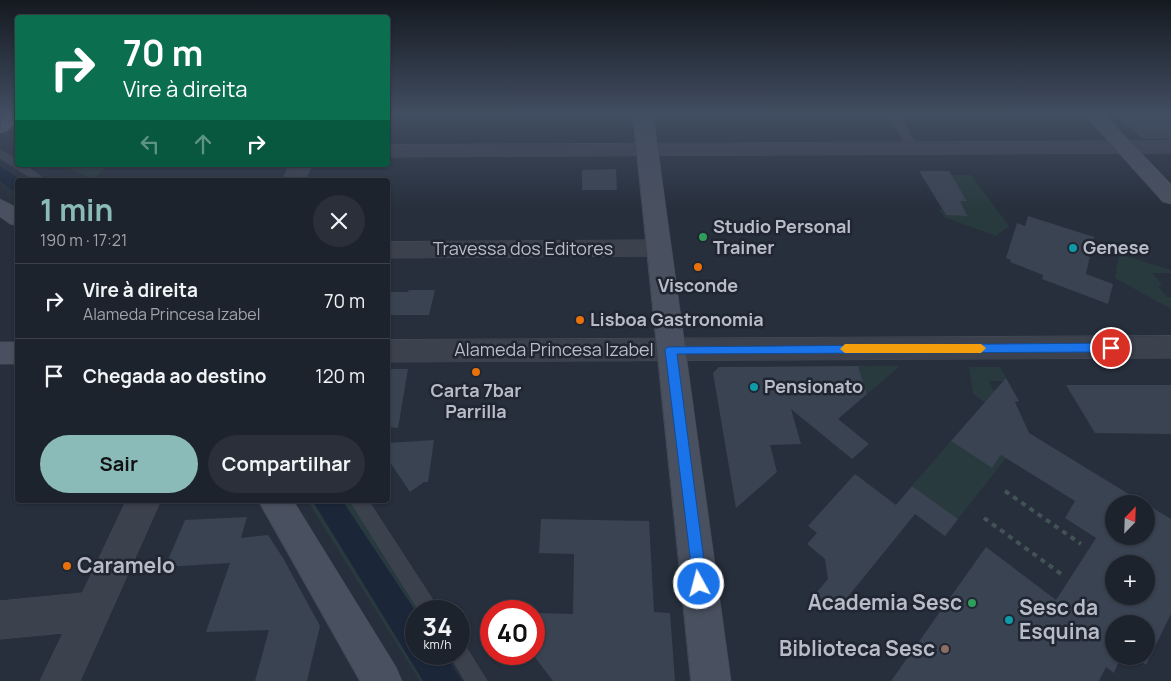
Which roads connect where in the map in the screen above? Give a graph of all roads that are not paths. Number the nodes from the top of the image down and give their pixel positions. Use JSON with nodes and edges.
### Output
{"nodes":[{"id":1,"x":647,"y":146,"type":"edge"},
{"id":2,"x":912,"y":146,"type":"edge"},
{"id":3,"x":1122,"y":146,"type":"edge"},
{"id":4,"x":1171,"y":147,"type":"edge"},
{"id":5,"x":1124,"y":148,"type":"junction"},
{"id":6,"x":914,"y":149,"type":"junction"},
{"id":7,"x":647,"y":150,"type":"junction"},
{"id":8,"x":390,"y":151,"type":"edge"},
{"id":9,"x":0,"y":153,"type":"edge"},
{"id":10,"x":15,"y":163,"type":"edge"},
{"id":11,"x":21,"y":167,"type":"edge"},
{"id":12,"x":38,"y":178,"type":"edge"},
{"id":13,"x":1171,"y":197,"type":"edge"},
{"id":14,"x":0,"y":206,"type":"edge"},
{"id":15,"x":15,"y":217,"type":"edge"},
{"id":16,"x":659,"y":248,"type":"junction"},
{"id":17,"x":390,"y":250,"type":"edge"},
{"id":18,"x":1171,"y":347,"type":"edge"},
{"id":19,"x":671,"y":350,"type":"junction"},
{"id":20,"x":390,"y":351,"type":"edge"},
{"id":21,"x":0,"y":353,"type":"edge"},
{"id":22,"x":15,"y":353,"type":"edge"},
{"id":23,"x":143,"y":503,"type":"edge"},
{"id":24,"x":277,"y":503,"type":"edge"},
{"id":25,"x":360,"y":503,"type":"edge"},
{"id":26,"x":424,"y":600,"type":"edge"},
{"id":27,"x":92,"y":612,"type":"junction"},
{"id":28,"x":0,"y":620,"type":"edge"},
{"id":29,"x":466,"y":665,"type":"edge"},
{"id":30,"x":60,"y":681,"type":"edge"},
{"id":31,"x":382,"y":681,"type":"edge"},
{"id":32,"x":476,"y":681,"type":"edge"},
{"id":33,"x":711,"y":681,"type":"edge"}],
"edges":[{"from":1,"to":7,"type":"street"},
{"from":2,"to":6,"type":"lane"},
{"from":3,"to":5,"type":"street"},
{"from":4,"to":5,"type":"street"},
{"from":5,"to":6,"type":"street"},
{"from":5,"to":13,"type":"street"},
{"from":6,"to":7,"type":"street"},
{"from":7,"to":8,"type":"street"},
{"from":7,"to":16,"type":"street"},
{"from":9,"to":10,"type":"lane"},
{"from":11,"to":12,"type":"lane"},
{"from":14,"to":15,"type":"street"},
{"from":16,"to":17,"type":"street","name":"Travessa dos Editores"},
{"from":16,"to":19,"type":"street"},
{"from":18,"to":19,"type":"street","name":"Alameda Princesa Izabel"},
{"from":19,"to":20,"type":"street","name":"Alameda Princesa Izabel"},
{"from":19,"to":33,"type":"street"},
{"from":21,"to":22,"type":"street"},
{"from":23,"to":27,"type":"street"},
{"from":24,"to":31,"type":"street"},
{"from":25,"to":26,"type":"lane"},
{"from":27,"to":28,"type":"street"},
{"from":27,"to":30,"type":"street"},
{"from":29,"to":32,"type":"lane"}]}
